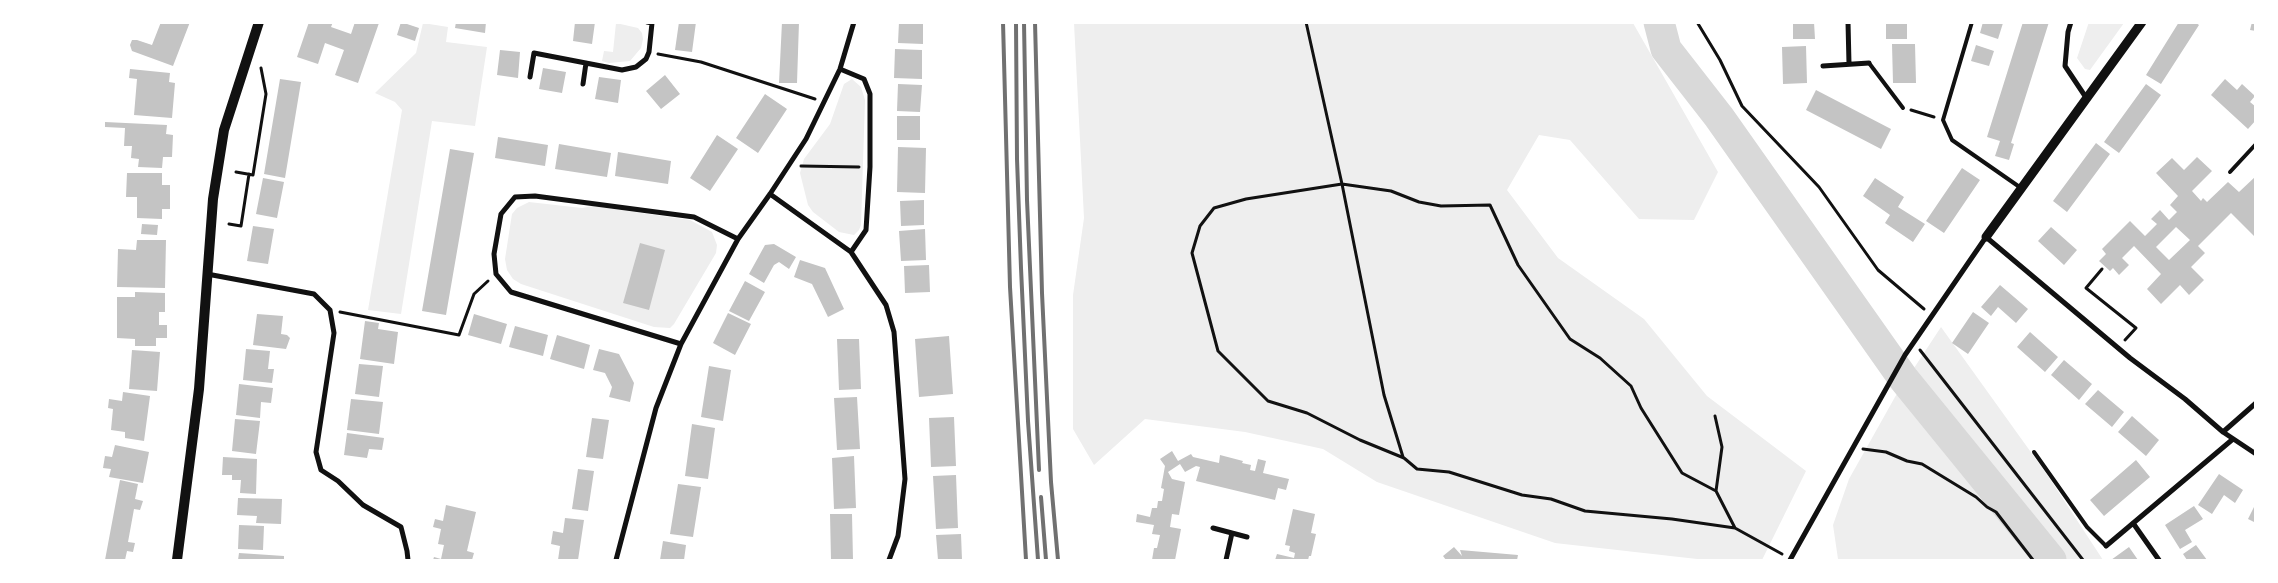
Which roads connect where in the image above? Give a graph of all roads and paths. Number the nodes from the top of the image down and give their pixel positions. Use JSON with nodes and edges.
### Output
{"nodes":[{"id":1,"x":259,"y":22,"type":"edge"},
{"id":2,"x":854,"y":22,"type":"edge"},
{"id":3,"x":1306,"y":22,"type":"edge"},
{"id":4,"x":1696,"y":22,"type":"edge"},
{"id":5,"x":1848,"y":22,"type":"edge"},
{"id":6,"x":1972,"y":22,"type":"edge"},
{"id":7,"x":2071,"y":22,"type":"edge"},
{"id":8,"x":2142,"y":22,"type":"edge"},
{"id":9,"x":651,"y":23,"type":"edge"},
{"id":10,"x":650,"y":52,"type":"junction"},
{"id":11,"x":586,"y":63,"type":"junction"},
{"id":12,"x":1869,"y":63,"type":"joint"},
{"id":13,"x":1849,"y":64,"type":"junction"},
{"id":14,"x":1823,"y":66,"type":"dead end"},
{"id":15,"x":261,"y":68,"type":"dead end"},
{"id":16,"x":840,"y":69,"type":"junction"},
{"id":17,"x":530,"y":77,"type":"dead end"},
{"id":18,"x":583,"y":84,"type":"dead end"},
{"id":19,"x":2087,"y":99,"type":"junction"},
{"id":20,"x":825,"y":102,"type":"junction"},
{"id":21,"x":1903,"y":108,"type":"joint"},
{"id":22,"x":1943,"y":120,"type":"junction"},
{"id":23,"x":2256,"y":144,"type":"edge"},
{"id":24,"x":789,"y":165,"type":"junction"},
{"id":25,"x":870,"y":167,"type":"junction"},
{"id":26,"x":236,"y":172,"type":"dead end"},
{"id":27,"x":2230,"y":172,"type":"dead end"},
{"id":28,"x":250,"y":174,"type":"junction"},
{"id":29,"x":1342,"y":184,"type":"junction"},
{"id":30,"x":2022,"y":189,"type":"junction"},
{"id":31,"x":770,"y":194,"type":"junction"},
{"id":32,"x":230,"y":224,"type":"dead end"},
{"id":33,"x":1986,"y":237,"type":"junction"},
{"id":34,"x":738,"y":239,"type":"junction"},
{"id":35,"x":851,"y":252,"type":"junction"},
{"id":36,"x":2102,"y":269,"type":"dead end"},
{"id":37,"x":206,"y":274,"type":"junction"},
{"id":38,"x":496,"y":274,"type":"junction"},
{"id":39,"x":330,"y":310,"type":"junction"},
{"id":40,"x":1932,"y":315,"type":"junction"},
{"id":41,"x":1913,"y":342,"type":"junction"},
{"id":42,"x":681,"y":344,"type":"junction"},
{"id":43,"x":2118,"y":348,"type":"junction"},
{"id":44,"x":2256,"y":403,"type":"edge"},
{"id":45,"x":1715,"y":416,"type":"dead end"},
{"id":46,"x":2223,"y":432,"type":"junction"},
{"id":47,"x":2233,"y":439,"type":"junction"},
{"id":48,"x":1852,"y":447,"type":"junction"},
{"id":49,"x":2034,"y":452,"type":"dead end"},
{"id":50,"x":2256,"y":454,"type":"edge"},
{"id":51,"x":1404,"y":458,"type":"junction"},
{"id":52,"x":1716,"y":491,"type":"junction"},
{"id":53,"x":2133,"y":523,"type":"junction"},
{"id":54,"x":1214,"y":528,"type":"dead end"},
{"id":55,"x":1735,"y":528,"type":"junction"},
{"id":56,"x":1232,"y":533,"type":"junction"},
{"id":57,"x":1247,"y":537,"type":"dead end"},
{"id":58,"x":2106,"y":546,"type":"joint"},
{"id":59,"x":2032,"y":559,"type":"edge"},
{"id":60,"x":177,"y":560,"type":"edge"},
{"id":61,"x":408,"y":560,"type":"edge"},
{"id":62,"x":616,"y":560,"type":"edge"},
{"id":63,"x":889,"y":560,"type":"edge"},
{"id":64,"x":1226,"y":560,"type":"edge"},
{"id":65,"x":1791,"y":560,"type":"edge"},
{"id":66,"x":2083,"y":560,"type":"edge"},
{"id":67,"x":2159,"y":560,"type":"edge"}],
"edges":[{"from":1,"to":37,"type":"main road"},
{"from":2,"to":16,"type":"street"},
{"from":3,"to":29,"type":"path"},
{"from":4,"to":40,"type":"path"},
{"from":5,"to":13,"type":"street"},
{"from":6,"to":22,"type":"lane"},
{"from":7,"to":19,"type":"street"},
{"from":8,"to":19,"type":"street"},
{"from":9,"to":10,"type":"street"},
{"from":10,"to":11,"type":"street"},
{"from":10,"to":20,"type":"path"},
{"from":11,"to":17,"type":"street"},
{"from":11,"to":18,"type":"street"},
{"from":12,"to":13,"type":"street"},
{"from":12,"to":21,"type":"lane"},
{"from":13,"to":14,"type":"street"},
{"from":15,"to":28,"type":"path"},
{"from":16,"to":20,"type":"street"},
{"from":16,"to":25,"type":"street"},
{"from":19,"to":30,"type":"street"},
{"from":20,"to":24,"type":"street"},
{"from":21,"to":22,"type":"path"},
{"from":22,"to":30,"type":"lane"},
{"from":23,"to":27,"type":"lane"},
{"from":24,"to":25,"type":"path"},
{"from":24,"to":31,"type":"street"},
{"from":25,"to":35,"type":"street"},
{"from":26,"to":28,"type":"path"},
{"from":28,"to":32,"type":"path"},
{"from":29,"to":51,"type":"path"},
{"from":29,"to":51,"type":"path"},
{"from":29,"to":52,"type":"path"},
{"from":30,"to":33,"type":"street"},
{"from":31,"to":34,"type":"street"},
{"from":31,"to":35,"type":"street"},
{"from":33,"to":40,"type":"street"},
{"from":33,"to":43,"type":"street"},
{"from":34,"to":38,"type":"street"},
{"from":34,"to":42,"type":"street"},
{"from":35,"to":63,"type":"street"},
{"from":36,"to":43,"type":"path"},
{"from":37,"to":39,"type":"street"},
{"from":37,"to":60,"type":"main road"},
{"from":38,"to":39,"type":"path"},
{"from":38,"to":42,"type":"street"},
{"from":39,"to":61,"type":"street"},
{"from":40,"to":41,"type":"street"},
{"from":41,"to":48,"type":"street"},
{"from":41,"to":66,"type":"path"},
{"from":42,"to":62,"type":"street"},
{"from":43,"to":46,"type":"street"},
{"from":44,"to":46,"type":"street"},
{"from":45,"to":52,"type":"path"},
{"from":46,"to":47,"type":"street"},
{"from":47,"to":50,"type":"street"},
{"from":47,"to":53,"type":"street"},
{"from":48,"to":59,"type":"path"},
{"from":48,"to":65,"type":"street"},
{"from":49,"to":58,"type":"lane"},
{"from":51,"to":55,"type":"path"},
{"from":52,"to":55,"type":"path"},
{"from":53,"to":58,"type":"street"},
{"from":53,"to":67,"type":"street"},
{"from":54,"to":56,"type":"street"},
{"from":55,"to":65,"type":"path"},
{"from":56,"to":57,"type":"street"},
{"from":56,"to":64,"type":"street"}]}
